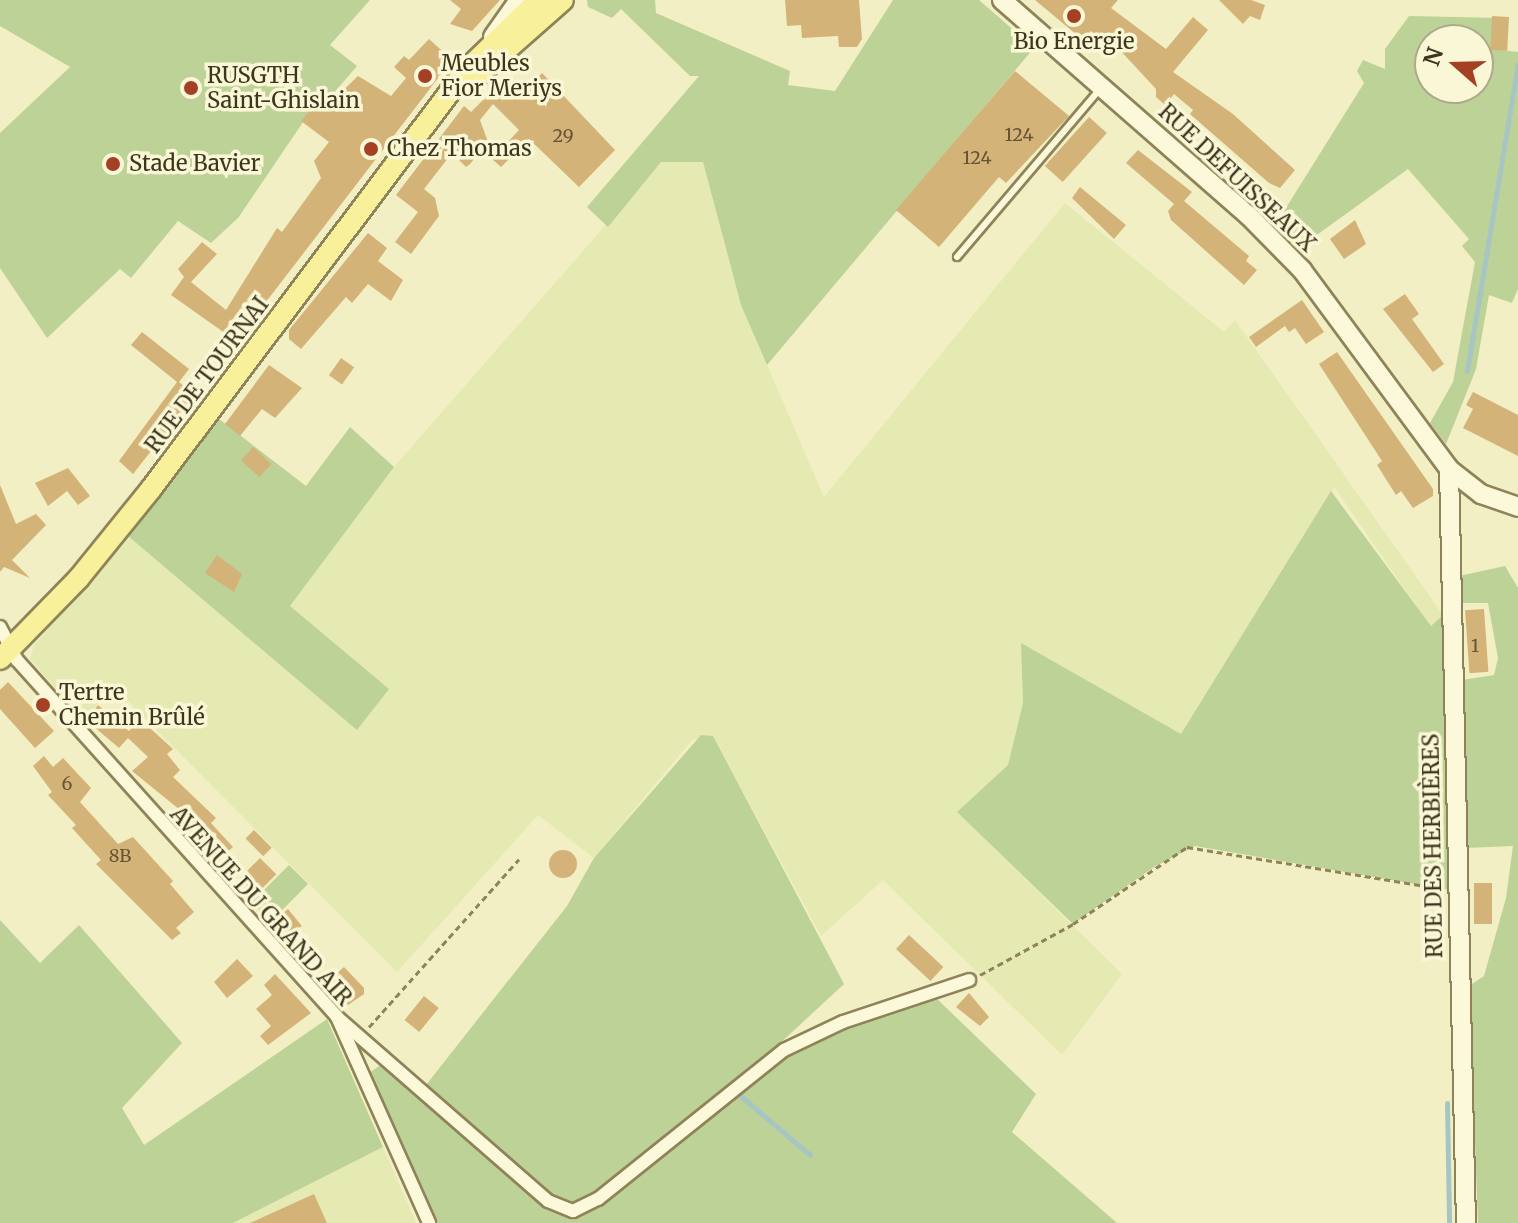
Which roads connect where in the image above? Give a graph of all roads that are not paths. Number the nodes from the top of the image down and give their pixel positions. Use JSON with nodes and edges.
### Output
{"nodes":[{"id":1,"x":519,"y":0,"type":"edge"},
{"id":2,"x":555,"y":0,"type":"edge"},
{"id":3,"x":1002,"y":0,"type":"edge"},
{"id":4,"x":486,"y":47,"type":"junction"},
{"id":5,"x":1102,"y":87,"type":"junction"},
{"id":6,"x":439,"y":109,"type":"junction"},
{"id":7,"x":957,"y":257,"type":"dead end"},
{"id":8,"x":1449,"y":469,"type":"junction"},
{"id":9,"x":1518,"y":507,"type":"edge"},
{"id":10,"x":0,"y":627,"type":"edge"},
{"id":11,"x":5,"y":654,"type":"edge"},
{"id":12,"x":969,"y":980,"type":"road end"},
{"id":13,"x":337,"y":1017,"type":"junction"},
{"id":14,"x":429,"y":1223,"type":"edge"},
{"id":15,"x":1466,"y":1223,"type":"edge"}],
"edges":[{"from":1,"to":4,"type":"street","name":"RUE DE TOURNAI"},
{"from":2,"to":4,"type":"main road","name":"RUE DE TOURNAI"},
{"from":2,"to":6,"type":"main road","name":"RUE DE TOURNAI"},
{"from":3,"to":5,"type":"street","name":"RUE DEFUISSEAUX"},
{"from":4,"to":6,"type":"main road","name":"RUE DE TOURNAI"},
{"from":5,"to":7,"type":"lane"},
{"from":5,"to":8,"type":"street","name":"RUE DEFUISSEAUX"},
{"from":6,"to":11,"type":"main road","name":"RUE DE TOURNAI"},
{"from":8,"to":9,"type":"street","name":"RUE DEFUISSEAUX"},
{"from":8,"to":15,"type":"street","name":"RUE DES HERBIÈRES"},
{"from":10,"to":11,"type":"street","name":"AVENUE DU GRAND AIR"},
{"from":11,"to":13,"type":"street","name":"AVENUE DU GRAND AIR"},
{"from":12,"to":13,"type":"street"},
{"from":13,"to":14,"type":"street","name":"AVENUE DU GRAND AIR"}]}
